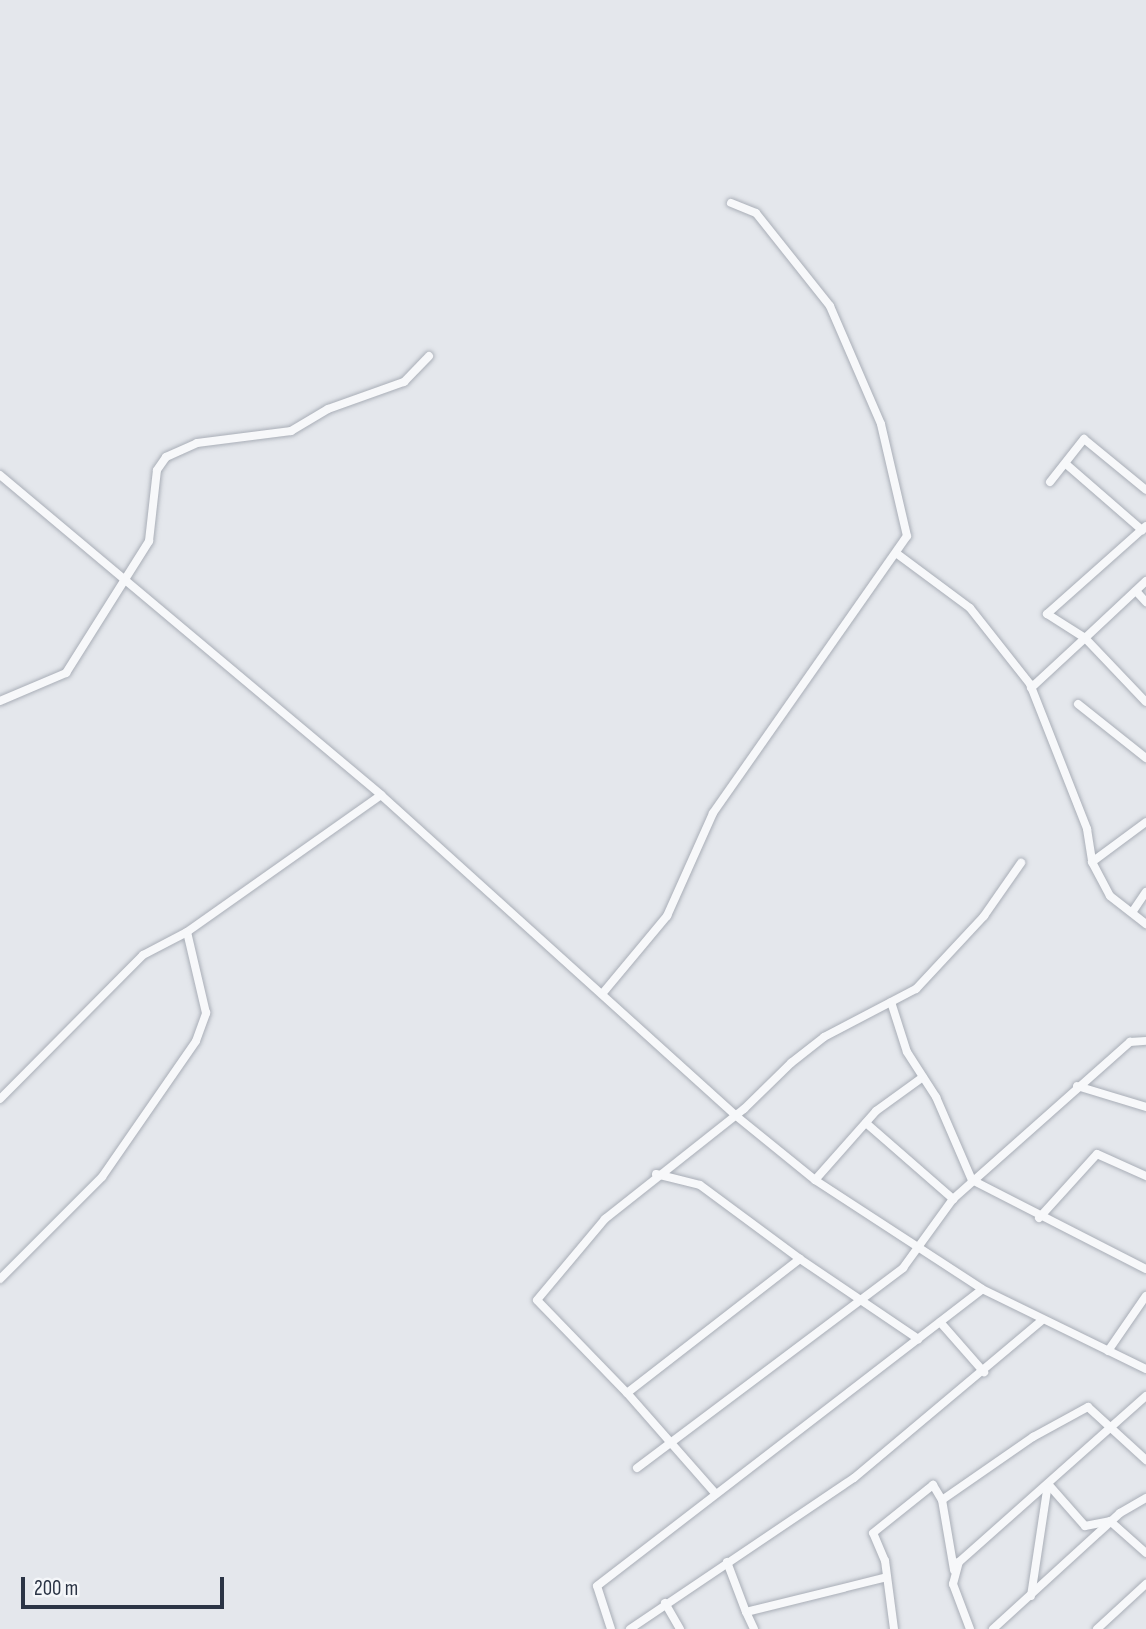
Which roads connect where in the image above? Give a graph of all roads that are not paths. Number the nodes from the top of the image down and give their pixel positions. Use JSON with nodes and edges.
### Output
{"nodes":[{"id":1,"x":731,"y":203,"type":"dead end"},
{"id":2,"x":429,"y":356,"type":"dead end"},
{"id":3,"x":1066,"y":464,"type":"junction"},
{"id":4,"x":0,"y":475,"type":"edge"},
{"id":5,"x":1050,"y":482,"type":"dead end"},
{"id":6,"x":1146,"y":490,"type":"edge"},
{"id":7,"x":1144,"y":528,"type":"edge"},
{"id":8,"x":897,"y":553,"type":"junction"},
{"id":9,"x":123,"y":578,"type":"junction"},
{"id":10,"x":1146,"y":580,"type":"edge"},
{"id":11,"x":1136,"y":592,"type":"junction"},
{"id":12,"x":1146,"y":602,"type":"edge"},
{"id":13,"x":1085,"y":638,"type":"junction"},
{"id":14,"x":1031,"y":688,"type":"junction"},
{"id":15,"x":0,"y":701,"type":"edge"},
{"id":16,"x":1146,"y":702,"type":"edge"},
{"id":17,"x":1078,"y":704,"type":"dead end"},
{"id":18,"x":1146,"y":758,"type":"edge"},
{"id":19,"x":381,"y":795,"type":"junction"},
{"id":20,"x":1146,"y":822,"type":"edge"},
{"id":21,"x":1092,"y":862,"type":"junction"},
{"id":22,"x":1021,"y":863,"type":"dead end"},
{"id":23,"x":1146,"y":892,"type":"edge"},
{"id":24,"x":1133,"y":911,"type":"junction"},
{"id":25,"x":1146,"y":924,"type":"edge"},
{"id":26,"x":187,"y":932,"type":"junction"},
{"id":27,"x":602,"y":994,"type":"junction"},
{"id":28,"x":891,"y":1002,"type":"junction"},
{"id":29,"x":1146,"y":1041,"type":"edge"},
{"id":30,"x":923,"y":1077,"type":"junction"},
{"id":31,"x":1077,"y":1086,"type":"junction"},
{"id":32,"x":0,"y":1099,"type":"edge"},
{"id":33,"x":1146,"y":1107,"type":"edge"},
{"id":34,"x":735,"y":1115,"type":"junction"},
{"id":35,"x":866,"y":1123,"type":"junction"},
{"id":36,"x":656,"y":1174,"type":"junction"},
{"id":37,"x":1146,"y":1176,"type":"edge"},
{"id":38,"x":815,"y":1180,"type":"junction"},
{"id":39,"x":972,"y":1180,"type":"junction"},
{"id":40,"x":953,"y":1199,"type":"junction"},
{"id":41,"x":1040,"y":1218,"type":"junction"},
{"id":42,"x":916,"y":1244,"type":"junction"},
{"id":43,"x":800,"y":1259,"type":"junction"},
{"id":44,"x":1146,"y":1269,"type":"edge"},
{"id":45,"x":0,"y":1279,"type":"edge"},
{"id":46,"x":982,"y":1289,"type":"junction"},
{"id":47,"x":1146,"y":1296,"type":"edge"},
{"id":48,"x":859,"y":1302,"type":"junction"},
{"id":49,"x":1042,"y":1320,"type":"junction"},
{"id":50,"x":940,"y":1322,"type":"junction"},
{"id":51,"x":918,"y":1339,"type":"junction"},
{"id":52,"x":1108,"y":1351,"type":"junction"},
{"id":53,"x":1146,"y":1369,"type":"edge"},
{"id":54,"x":984,"y":1372,"type":"junction"},
{"id":55,"x":627,"y":1393,"type":"junction"},
{"id":56,"x":1146,"y":1396,"type":"edge"},
{"id":57,"x":1109,"y":1429,"type":"junction"},
{"id":58,"x":673,"y":1443,"type":"junction"},
{"id":59,"x":1146,"y":1460,"type":"edge"},
{"id":60,"x":637,"y":1468,"type":"dead end"},
{"id":61,"x":1048,"y":1484,"type":"junction"},
{"id":62,"x":715,"y":1493,"type":"junction"},
{"id":63,"x":1146,"y":1498,"type":"edge"},
{"id":64,"x":942,"y":1500,"type":"junction"},
{"id":65,"x":1110,"y":1521,"type":"junction"},
{"id":66,"x":1146,"y":1553,"type":"edge"},
{"id":67,"x":727,"y":1562,"type":"junction"},
{"id":68,"x":954,"y":1570,"type":"junction"},
{"id":69,"x":887,"y":1577,"type":"junction"},
{"id":70,"x":1146,"y":1584,"type":"edge"},
{"id":71,"x":1030,"y":1596,"type":"junction"},
{"id":72,"x":665,"y":1603,"type":"junction"},
{"id":73,"x":746,"y":1612,"type":"junction"},
{"id":74,"x":611,"y":1629,"type":"edge"},
{"id":75,"x":629,"y":1629,"type":"edge"},
{"id":76,"x":680,"y":1629,"type":"edge"},
{"id":77,"x":754,"y":1629,"type":"edge"},
{"id":78,"x":894,"y":1629,"type":"edge"},
{"id":79,"x":970,"y":1629,"type":"edge"},
{"id":80,"x":993,"y":1629,"type":"edge"},
{"id":81,"x":1097,"y":1629,"type":"edge"}],
"edges":[{"from":1,"to":8,"type":"street"},
{"from":2,"to":9,"type":"street"},
{"from":3,"to":5,"type":"street"},
{"from":3,"to":6,"type":"street"},
{"from":3,"to":7,"type":"street"},
{"from":4,"to":9,"type":"street"},
{"from":7,"to":13,"type":"street"},
{"from":8,"to":14,"type":"street"},
{"from":8,"to":27,"type":"street"},
{"from":9,"to":15,"type":"street"},
{"from":9,"to":19,"type":"street"},
{"from":10,"to":11,"type":"street"},
{"from":11,"to":12,"type":"street"},
{"from":11,"to":13,"type":"street"},
{"from":13,"to":14,"type":"street"},
{"from":13,"to":16,"type":"street"},
{"from":14,"to":21,"type":"street"},
{"from":17,"to":18,"type":"street"},
{"from":19,"to":26,"type":"street"},
{"from":19,"to":27,"type":"street"},
{"from":20,"to":21,"type":"street"},
{"from":21,"to":24,"type":"street"},
{"from":22,"to":28,"type":"street"},
{"from":23,"to":24,"type":"street"},
{"from":24,"to":25,"type":"street"},
{"from":26,"to":32,"type":"street"},
{"from":26,"to":45,"type":"street"},
{"from":27,"to":34,"type":"street"},
{"from":28,"to":30,"type":"street"},
{"from":28,"to":34,"type":"street"},
{"from":29,"to":31,"type":"street"},
{"from":30,"to":35,"type":"street"},
{"from":30,"to":39,"type":"street"},
{"from":31,"to":33,"type":"street"},
{"from":31,"to":39,"type":"street"},
{"from":34,"to":36,"type":"street"},
{"from":34,"to":38,"type":"street"},
{"from":35,"to":38,"type":"street"},
{"from":35,"to":40,"type":"street"},
{"from":36,"to":43,"type":"street"},
{"from":36,"to":55,"type":"street"},
{"from":37,"to":41,"type":"street"},
{"from":38,"to":42,"type":"street"},
{"from":39,"to":40,"type":"street"},
{"from":39,"to":41,"type":"street"},
{"from":40,"to":42,"type":"street"},
{"from":41,"to":44,"type":"street"},
{"from":42,"to":46,"type":"street"},
{"from":42,"to":48,"type":"street"},
{"from":43,"to":48,"type":"street"},
{"from":43,"to":55,"type":"street"},
{"from":46,"to":49,"type":"street"},
{"from":46,"to":50,"type":"street"},
{"from":47,"to":52,"type":"street"},
{"from":48,"to":51,"type":"street"},
{"from":48,"to":58,"type":"street"},
{"from":49,"to":52,"type":"street"},
{"from":49,"to":54,"type":"street"},
{"from":50,"to":51,"type":"street"},
{"from":50,"to":54,"type":"street"},
{"from":51,"to":62,"type":"street"},
{"from":52,"to":53,"type":"street"},
{"from":54,"to":67,"type":"street"},
{"from":55,"to":58,"type":"street"},
{"from":56,"to":57,"type":"street"},
{"from":57,"to":59,"type":"street"},
{"from":57,"to":61,"type":"street"},
{"from":57,"to":64,"type":"street"},
{"from":58,"to":60,"type":"street"},
{"from":58,"to":62,"type":"street"},
{"from":61,"to":65,"type":"street"},
{"from":61,"to":68,"type":"street"},
{"from":61,"to":71,"type":"street"},
{"from":62,"to":74,"type":"street"},
{"from":63,"to":65,"type":"street"},
{"from":64,"to":68,"type":"street"},
{"from":64,"to":69,"type":"street"},
{"from":65,"to":66,"type":"street"},
{"from":65,"to":71,"type":"street"},
{"from":67,"to":72,"type":"street"},
{"from":67,"to":73,"type":"street"},
{"from":68,"to":79,"type":"street"},
{"from":69,"to":73,"type":"street"},
{"from":69,"to":78,"type":"street"},
{"from":70,"to":81,"type":"street"},
{"from":71,"to":80,"type":"street"},
{"from":72,"to":75,"type":"street"},
{"from":72,"to":76,"type":"street"},
{"from":73,"to":77,"type":"street"}]}
